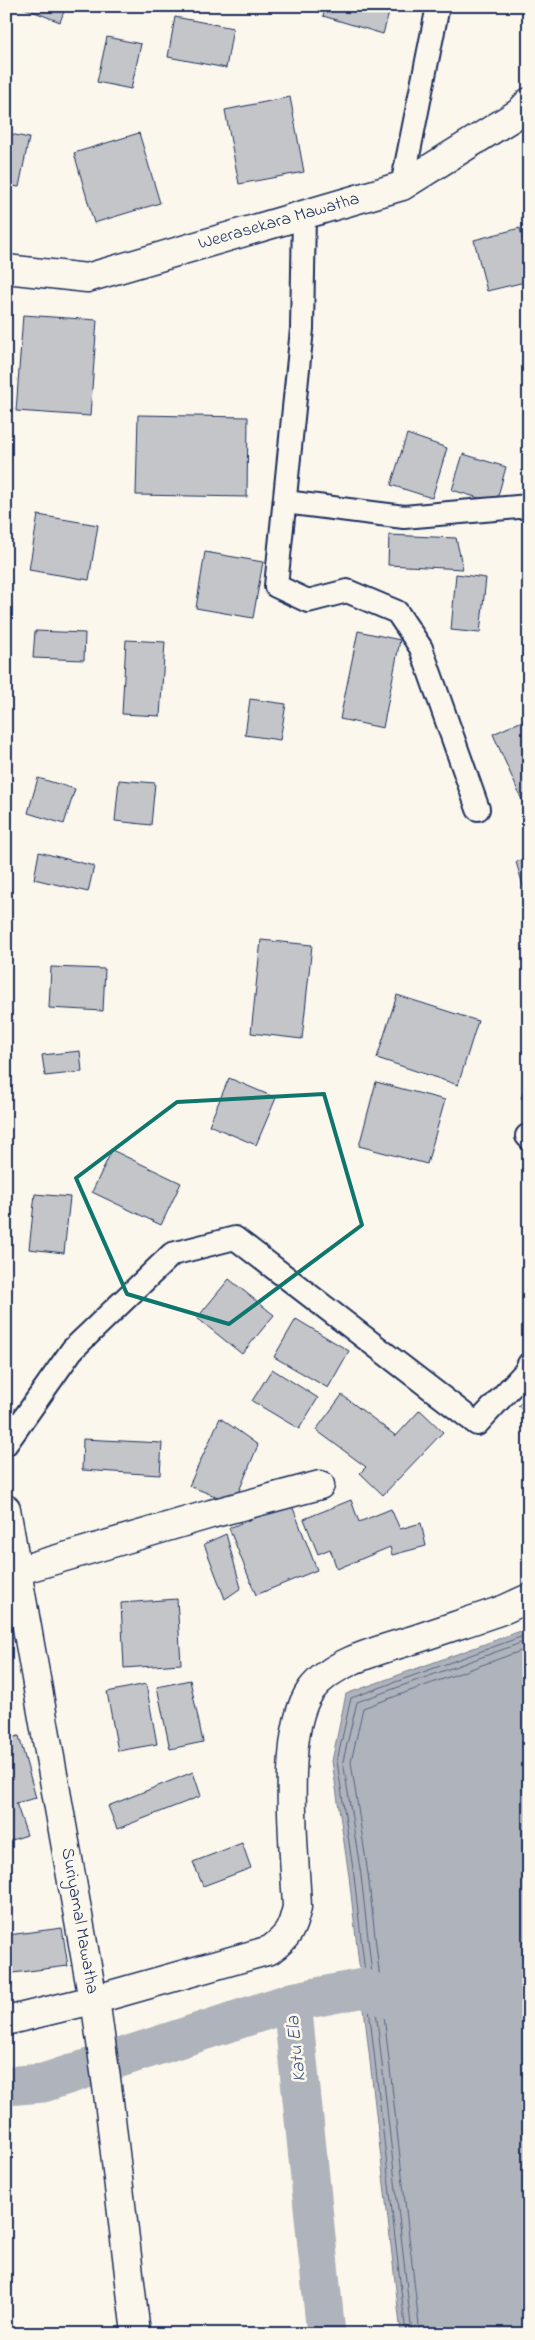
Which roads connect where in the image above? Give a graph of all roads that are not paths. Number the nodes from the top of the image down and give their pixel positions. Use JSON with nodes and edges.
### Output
{"nodes":[{"id":1,"x":438,"y":6,"type":"edge"},
{"id":2,"x":529,"y":102,"type":"edge"},
{"id":3,"x":402,"y":186,"type":"junction"},
{"id":4,"x":304,"y":215,"type":"junction"},
{"id":5,"x":6,"y":269,"type":"edge"},
{"id":6,"x":285,"y":502,"type":"junction"},
{"id":7,"x":529,"y":506,"type":"edge"},
{"id":8,"x":478,"y":809,"type":"dead end"},
{"id":9,"x":529,"y":1364,"type":"edge"},
{"id":10,"x":6,"y":1444,"type":"edge"},
{"id":11,"x":320,"y":1485,"type":"dead end"},
{"id":12,"x":6,"y":1509,"type":"edge"},
{"id":13,"x":17,"y":1571,"type":"junction"},
{"id":14,"x":529,"y":1598,"type":"edge"},
{"id":15,"x":95,"y":2006,"type":"junction"},
{"id":16,"x":6,"y":2021,"type":"edge"},
{"id":17,"x":136,"y":2334,"type":"edge"}],
"edges":[{"from":1,"to":3,"type":"lane"},
{"from":2,"to":3,"type":"street","name":"Weerasekara Mawatha"},
{"from":3,"to":4,"type":"street","name":"Weerasekara Mawatha"},
{"from":4,"to":5,"type":"street","name":"Weerasekara Mawatha"},
{"from":4,"to":6,"type":"lane"},
{"from":6,"to":7,"type":"lane"},
{"from":6,"to":8,"type":"lane"},
{"from":9,"to":10,"type":"lane"},
{"from":11,"to":13,"type":"street"},
{"from":12,"to":13,"type":"street","name":"Suriyamal Mawatha"},
{"from":13,"to":15,"type":"street","name":"Suriyamal Mawatha"},
{"from":14,"to":15,"type":"street"},
{"from":15,"to":16,"type":"street"},
{"from":15,"to":17,"type":"street","name":"Suriyamal Mawatha"}]}
